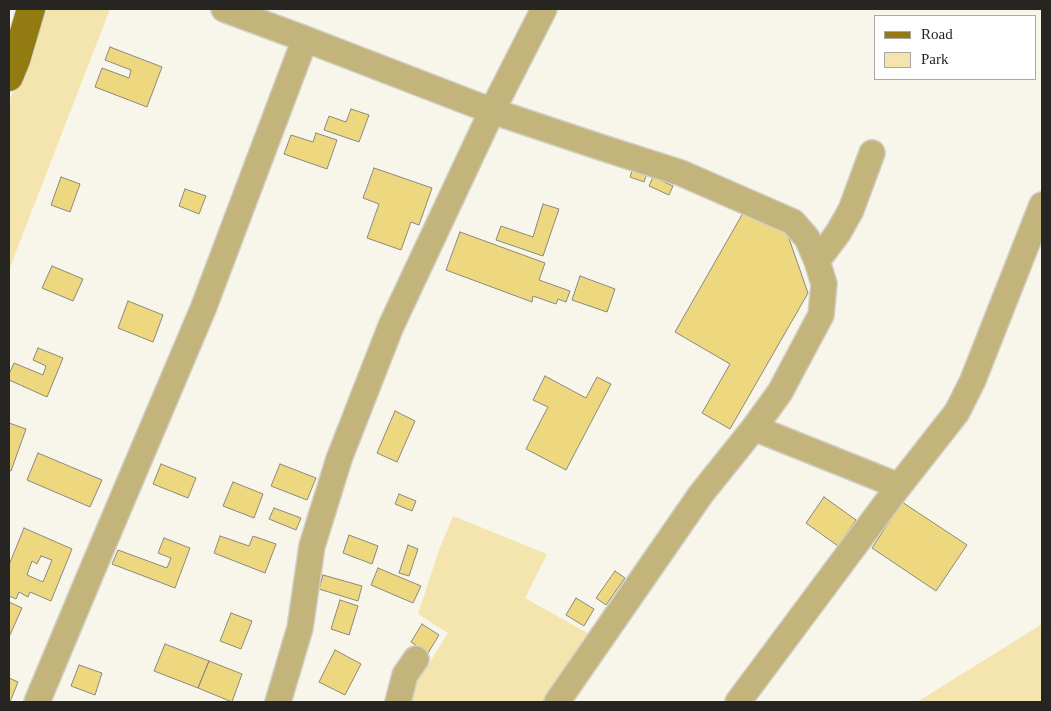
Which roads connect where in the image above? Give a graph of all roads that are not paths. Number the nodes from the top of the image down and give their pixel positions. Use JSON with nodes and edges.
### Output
{"nodes":[{"id":1,"x":31,"y":9,"type":"edge"},
{"id":2,"x":224,"y":9,"type":"edge"},
{"id":3,"x":544,"y":9,"type":"edge"},
{"id":4,"x":305,"y":39,"type":"junction"},
{"id":5,"x":9,"y":77,"type":"edge"},
{"id":6,"x":492,"y":111,"type":"junction"},
{"id":7,"x":872,"y":153,"type":"dead end"},
{"id":8,"x":1042,"y":205,"type":"edge"},
{"id":9,"x":818,"y":261,"type":"junction"},
{"id":10,"x":754,"y":428,"type":"junction"},
{"id":11,"x":899,"y":486,"type":"junction"},
{"id":12,"x":416,"y":658,"type":"dead end"},
{"id":13,"x":37,"y":702,"type":"edge"},
{"id":14,"x":278,"y":702,"type":"edge"},
{"id":15,"x":398,"y":702,"type":"edge"},
{"id":16,"x":557,"y":702,"type":"edge"},
{"id":17,"x":738,"y":702,"type":"edge"}],
"edges":[{"from":1,"to":5,"type":"main road"},
{"from":2,"to":4,"type":"street"},
{"from":3,"to":6,"type":"street"},
{"from":4,"to":6,"type":"street"},
{"from":4,"to":13,"type":"street"},
{"from":6,"to":9,"type":"street"},
{"from":6,"to":14,"type":"street"},
{"from":7,"to":9,"type":"street"},
{"from":8,"to":11,"type":"street"},
{"from":9,"to":10,"type":"street"},
{"from":10,"to":11,"type":"street"},
{"from":10,"to":16,"type":"street"},
{"from":11,"to":17,"type":"street"},
{"from":12,"to":15,"type":"street"}]}
